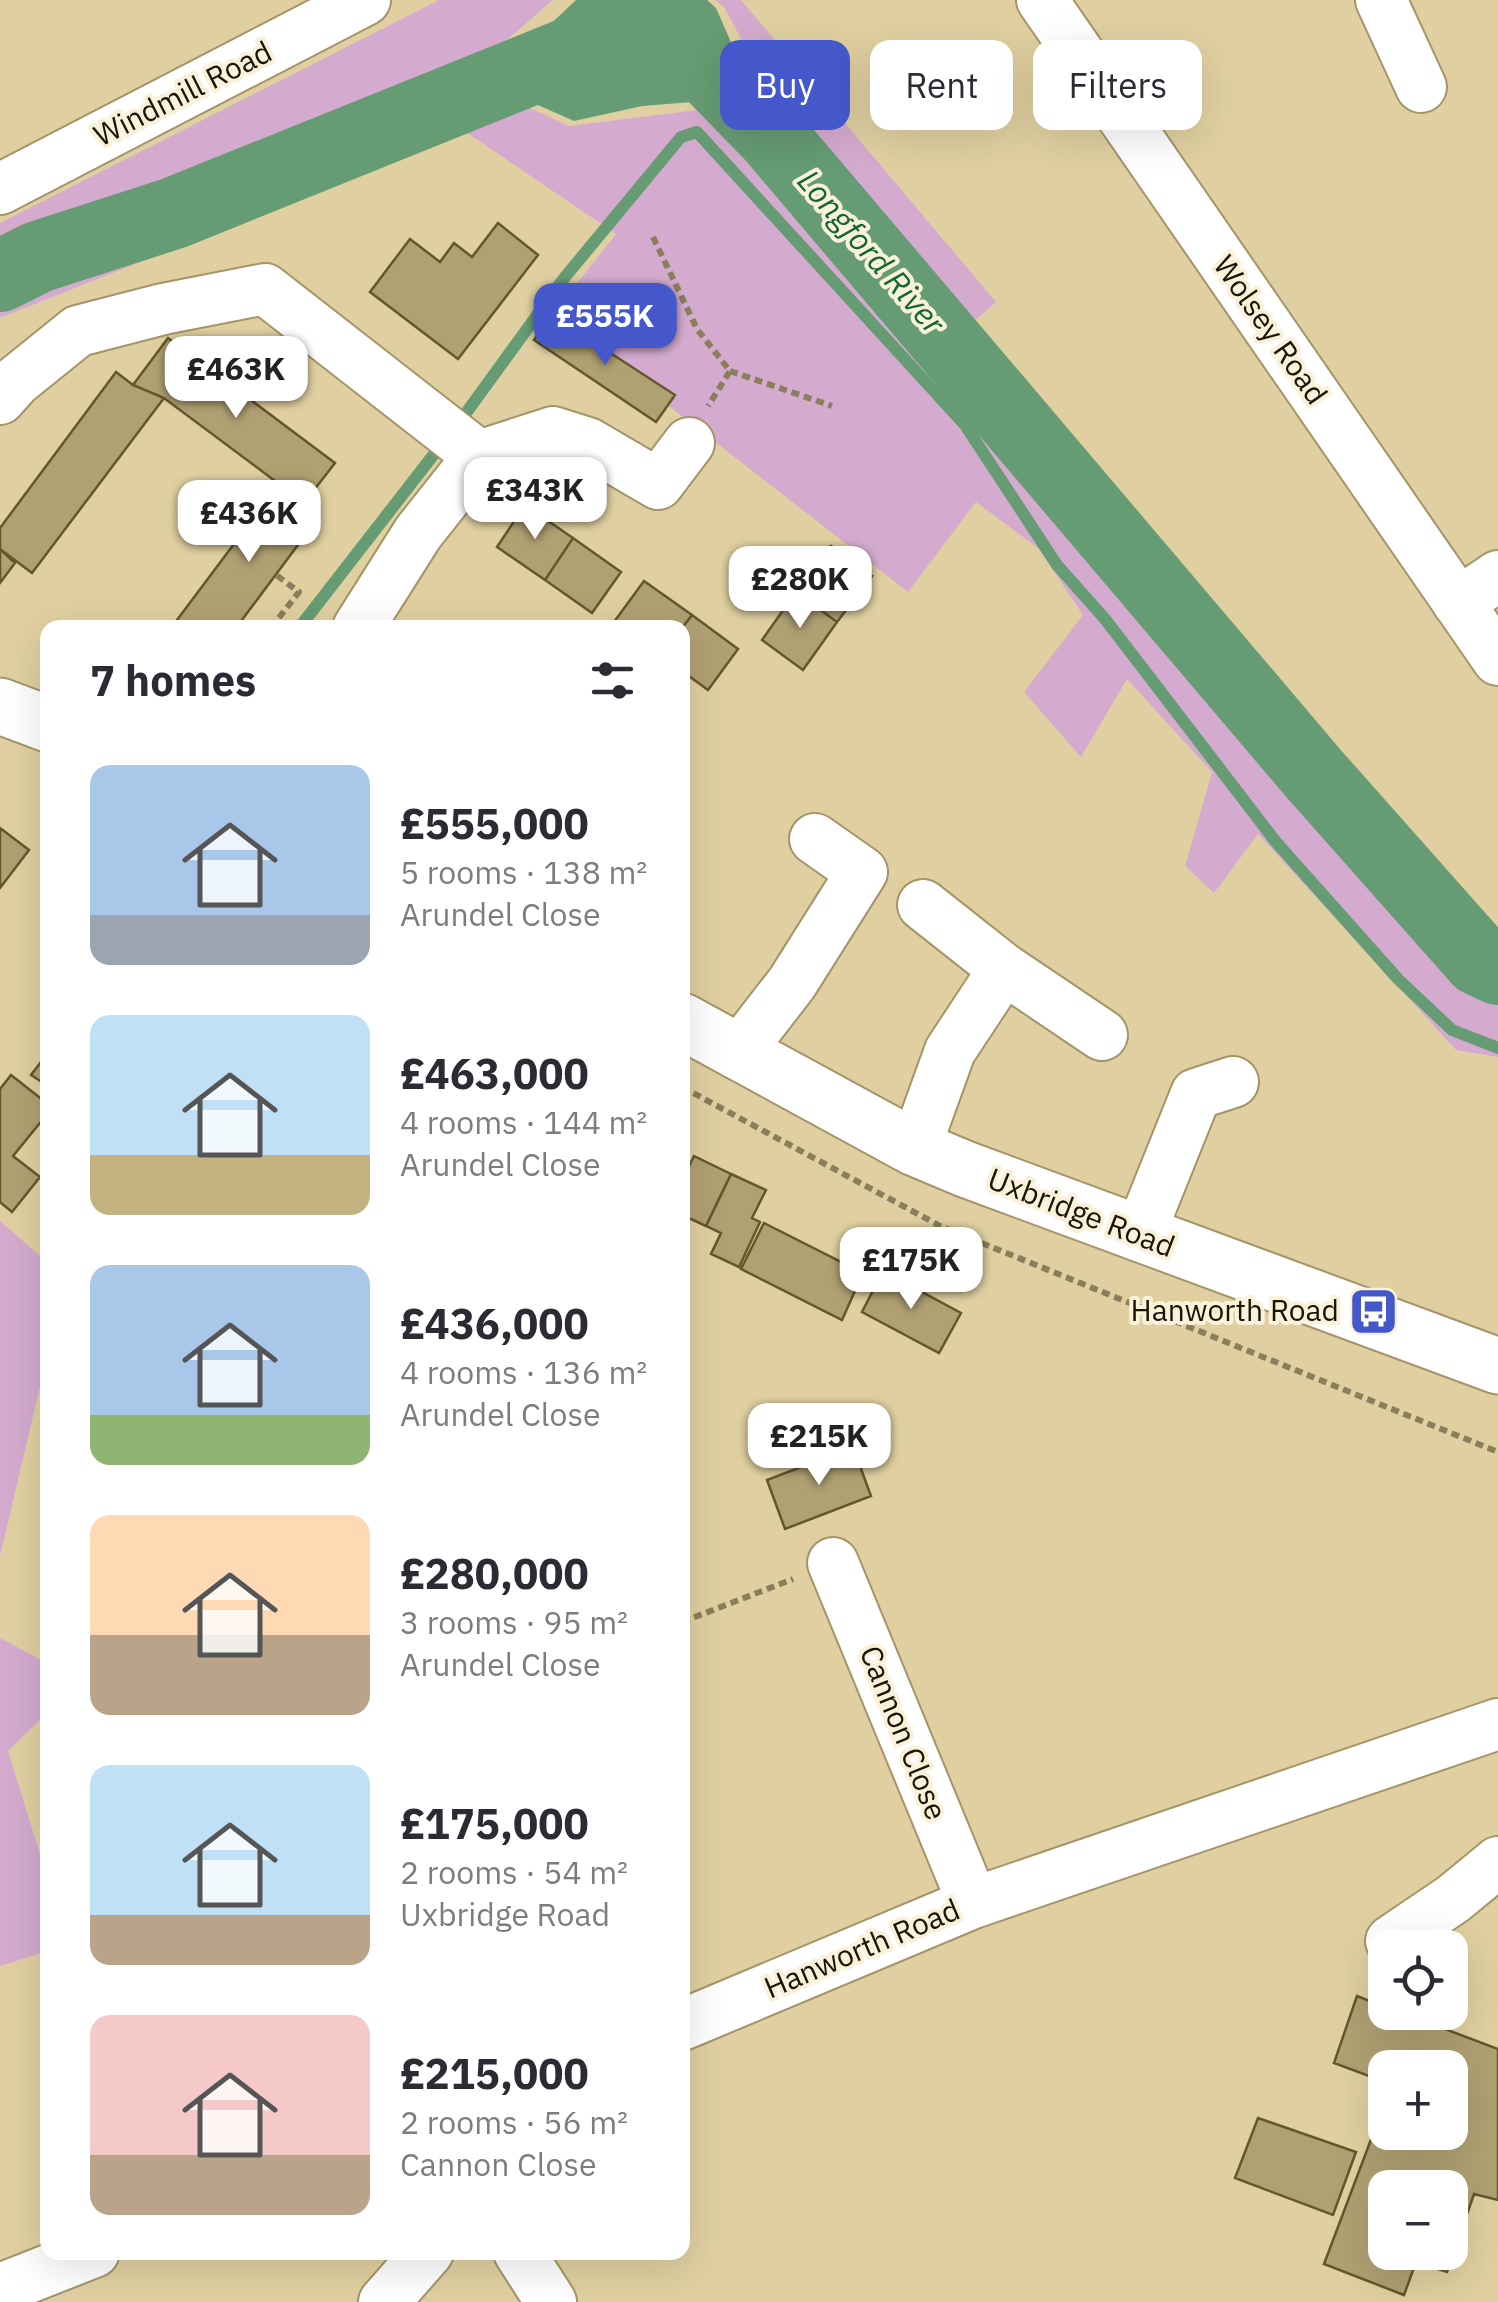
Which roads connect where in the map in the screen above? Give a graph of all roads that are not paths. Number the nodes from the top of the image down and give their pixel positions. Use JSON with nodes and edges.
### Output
{"nodes":[{"id":1,"x":1042,"y":0,"type":"edge"},
{"id":2,"x":1381,"y":0,"type":"edge"},
{"id":3,"x":359,"y":1,"type":"edge"},
{"id":4,"x":1421,"y":87,"type":"dead end"},
{"id":5,"x":0,"y":189,"type":"edge"},
{"id":6,"x":5,"y":383,"type":"edge"},
{"id":7,"x":459,"y":440,"type":"junction"},
{"id":8,"x":689,"y":443,"type":"road end"},
{"id":9,"x":1478,"y":589,"type":"edge"},
{"id":10,"x":363,"y":620,"type":"edge"},
{"id":11,"x":1498,"y":660,"type":"edge"},
{"id":12,"x":0,"y":706,"type":"edge"},
{"id":13,"x":40,"y":721,"type":"edge"},
{"id":14,"x":816,"y":839,"type":"dead end"},
{"id":15,"x":923,"y":905,"type":"dead end"},
{"id":16,"x":1004,"y":969,"type":"junction"},
{"id":17,"x":690,"y":1027,"type":"edge"},
{"id":18,"x":1102,"y":1035,"type":"dead end"},
{"id":19,"x":736,"y":1054,"type":"junction"},
{"id":20,"x":1198,"y":1082,"type":"dead end"},
{"id":21,"x":914,"y":1148,"type":"junction"},
{"id":22,"x":1139,"y":1236,"type":"junction"},
{"id":23,"x":1498,"y":1366,"type":"edge"},
{"id":24,"x":833,"y":1564,"type":"road end"},
{"id":25,"x":1498,"y":1724,"type":"edge"},
{"id":26,"x":1498,"y":1862,"type":"edge"},
{"id":27,"x":973,"y":1902,"type":"junction"},
{"id":28,"x":1407,"y":1930,"type":"edge"},
{"id":29,"x":690,"y":2022,"type":"edge"},
{"id":30,"x":73,"y":2260,"type":"edge"},
{"id":31,"x":421,"y":2260,"type":"edge"},
{"id":32,"x":0,"y":2288,"type":"edge"},
{"id":33,"x":384,"y":2302,"type":"edge"}],
"edges":[{"from":1,"to":9,"type":"street","name":"Wolsey Road"},
{"from":2,"to":4,"type":"street"},
{"from":3,"to":5,"type":"street","name":"Windmill Road"},
{"from":6,"to":7,"type":"street"},
{"from":7,"to":8,"type":"street"},
{"from":7,"to":10,"type":"street"},
{"from":9,"to":11,"type":"street","name":"Wolsey Road"},
{"from":12,"to":13,"type":"main road"},
{"from":14,"to":19,"type":"street"},
{"from":15,"to":16,"type":"street"},
{"from":16,"to":18,"type":"street"},
{"from":16,"to":21,"type":"street"},
{"from":17,"to":19,"type":"main road","name":"Uxbridge Road"},
{"from":19,"to":21,"type":"main road","name":"Uxbridge Road"},
{"from":20,"to":22,"type":"street"},
{"from":21,"to":22,"type":"main road","name":"Uxbridge Road"},
{"from":22,"to":23,"type":"main road","name":"Uxbridge Road"},
{"from":24,"to":27,"type":"street","name":"Cannon Close"},
{"from":25,"to":27,"type":"street","name":"Hanworth Road"},
{"from":26,"to":28,"type":"street"},
{"from":27,"to":29,"type":"street","name":"Hanworth Road"},
{"from":30,"to":32,"type":"street"},
{"from":31,"to":33,"type":"street"}]}
